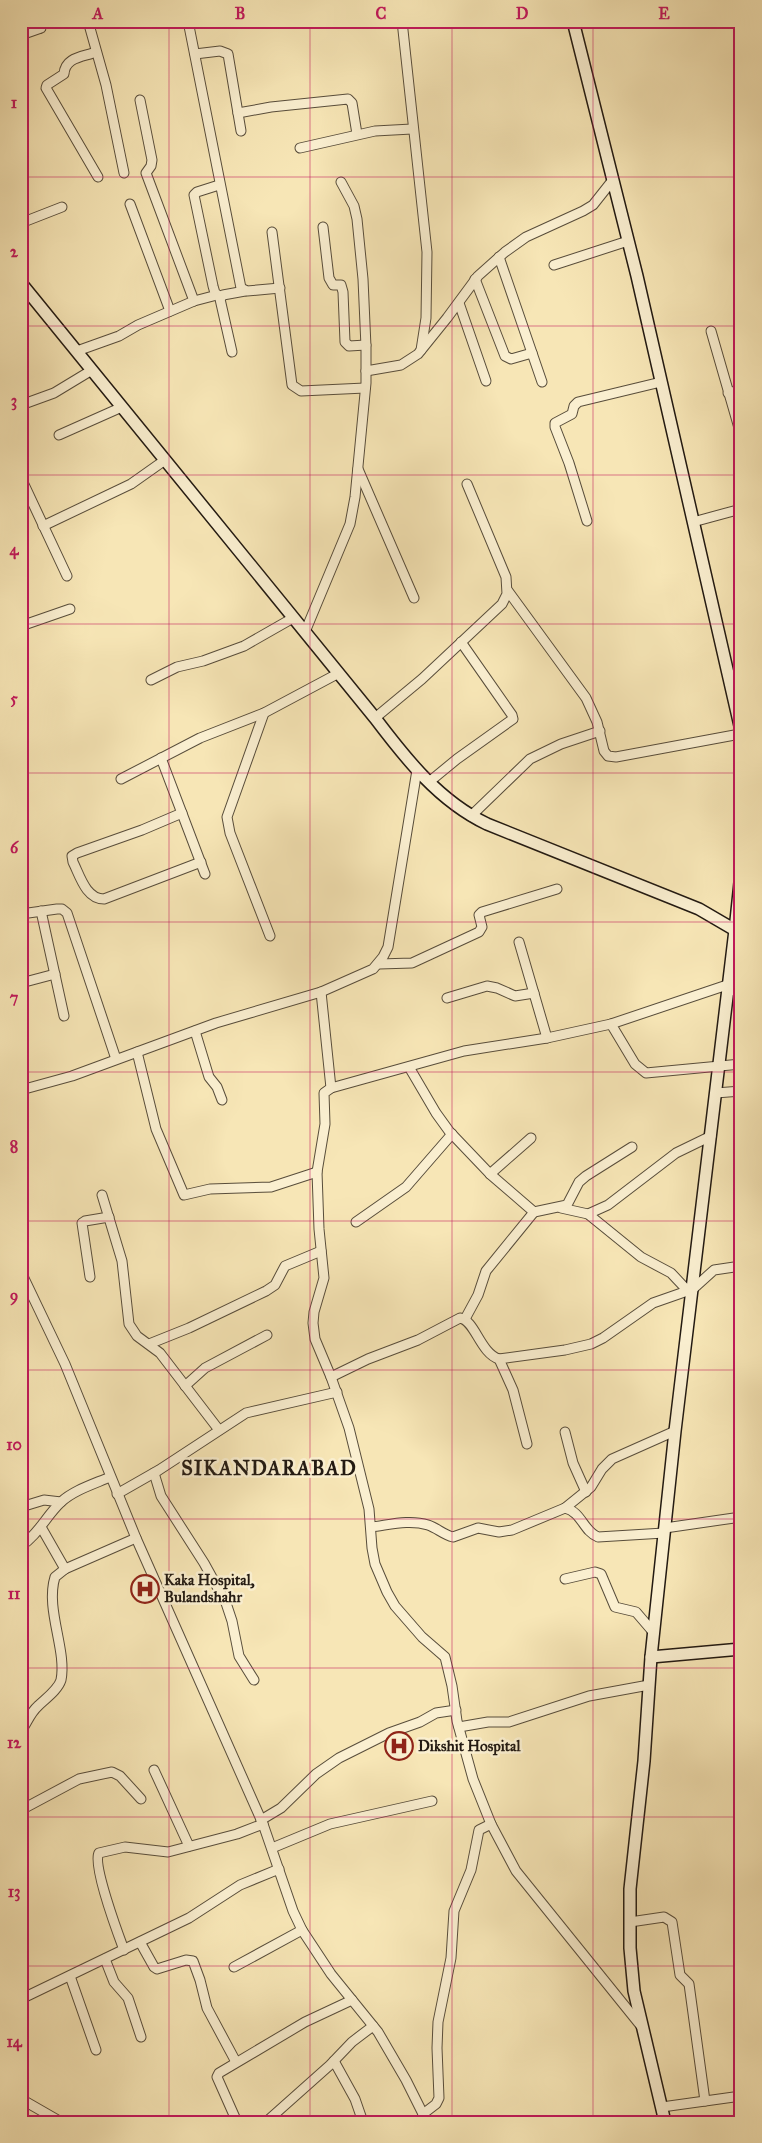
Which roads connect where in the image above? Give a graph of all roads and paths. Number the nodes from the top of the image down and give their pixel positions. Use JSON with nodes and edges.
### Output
{"nodes":[{"id":1,"x":88,"y":21,"type":"edge"},
{"id":2,"x":188,"y":21,"type":"edge"},
{"id":3,"x":402,"y":21,"type":"edge"},
{"id":4,"x":573,"y":21,"type":"edge"},
{"id":5,"x":40,"y":28,"type":"dead end"},
{"id":6,"x":21,"y":35,"type":"edge"},
{"id":7,"x":96,"y":52,"type":"junction"},
{"id":8,"x":195,"y":54,"type":"junction"},
{"id":9,"x":140,"y":100,"type":"dead end"},
{"id":10,"x":238,"y":113,"type":"junction"},
{"id":11,"x":412,"y":128,"type":"junction"},
{"id":12,"x":241,"y":130,"type":"dead end"},
{"id":13,"x":357,"y":134,"type":"junction"},
{"id":14,"x":300,"y":148,"type":"dead end"},
{"id":15,"x":124,"y":173,"type":"dead end"},
{"id":16,"x":98,"y":177,"type":"dead end"},
{"id":17,"x":612,"y":181,"type":"junction"},
{"id":18,"x":341,"y":182,"type":"dead end"},
{"id":19,"x":220,"y":185,"type":"junction"},
{"id":20,"x":130,"y":204,"type":"dead end"},
{"id":21,"x":62,"y":207,"type":"dead end"},
{"id":22,"x":21,"y":222,"type":"edge"},
{"id":23,"x":323,"y":227,"type":"dead end"},
{"id":24,"x":272,"y":232,"type":"dead end"},
{"id":25,"x":628,"y":241,"type":"junction"},
{"id":26,"x":499,"y":257,"type":"junction"},
{"id":27,"x":554,"y":266,"type":"dead end"},
{"id":28,"x":475,"y":279,"type":"junction"},
{"id":29,"x":21,"y":283,"type":"edge"},
{"id":30,"x":280,"y":288,"type":"junction"},
{"id":31,"x":244,"y":291,"type":"junction"},
{"id":32,"x":219,"y":296,"type":"junction"},
{"id":33,"x":194,"y":301,"type":"junction"},
{"id":34,"x":459,"y":303,"type":"junction"},
{"id":35,"x":170,"y":311,"type":"junction"},
{"id":36,"x":711,"y":331,"type":"dead end"},
{"id":37,"x":366,"y":345,"type":"junction"},
{"id":38,"x":421,"y":350,"type":"junction"},
{"id":39,"x":76,"y":351,"type":"junction"},
{"id":40,"x":232,"y":352,"type":"dead end"},
{"id":41,"x":532,"y":353,"type":"junction"},
{"id":42,"x":92,"y":370,"type":"junction"},
{"id":43,"x":366,"y":371,"type":"junction"},
{"id":44,"x":486,"y":381,"type":"dead end"},
{"id":45,"x":542,"y":382,"type":"dead end"},
{"id":46,"x":661,"y":382,"type":"junction"},
{"id":47,"x":365,"y":388,"type":"junction"},
{"id":48,"x":741,"y":390,"type":"edge"},
{"id":49,"x":728,"y":393,"type":"junction"},
{"id":50,"x":21,"y":405,"type":"edge"},
{"id":51,"x":122,"y":407,"type":"junction"},
{"id":52,"x":59,"y":434,"type":"dead end"},
{"id":53,"x":741,"y":435,"type":"edge"},
{"id":54,"x":165,"y":460,"type":"junction"},
{"id":55,"x":357,"y":466,"type":"junction"},
{"id":56,"x":21,"y":478,"type":"edge"},
{"id":57,"x":468,"y":484,"type":"dead end"},
{"id":58,"x":741,"y":509,"type":"edge"},
{"id":59,"x":587,"y":521,"type":"dead end"},
{"id":60,"x":692,"y":522,"type":"junction"},
{"id":61,"x":43,"y":526,"type":"junction"},
{"id":62,"x":67,"y":576,"type":"dead end"},
{"id":63,"x":508,"y":591,"type":"junction"},
{"id":64,"x":414,"y":598,"type":"dead end"},
{"id":65,"x":70,"y":610,"type":"dead end"},
{"id":66,"x":294,"y":618,"type":"junction"},
{"id":67,"x":21,"y":626,"type":"edge"},
{"id":68,"x":305,"y":632,"type":"junction"},
{"id":69,"x":461,"y":642,"type":"junction"},
{"id":70,"x":339,"y":673,"type":"junction"},
{"id":71,"x":150,"y":680,"type":"dead end"},
{"id":72,"x":264,"y":712,"type":"junction"},
{"id":73,"x":375,"y":718,"type":"junction"},
{"id":74,"x":741,"y":725,"type":"edge"},
{"id":75,"x":600,"y":731,"type":"junction"},
{"id":76,"x":740,"y":734,"type":"edge"},
{"id":77,"x":161,"y":758,"type":"junction"},
{"id":78,"x":417,"y":770,"type":"junction"},
{"id":79,"x":121,"y":779,"type":"dead end"},
{"id":80,"x":429,"y":782,"type":"junction"},
{"id":81,"x":741,"y":797,"type":"edge"},
{"id":82,"x":182,"y":813,"type":"junction"},
{"id":83,"x":471,"y":816,"type":"junction"},
{"id":84,"x":201,"y":862,"type":"junction"},
{"id":85,"x":741,"y":873,"type":"edge"},
{"id":86,"x":205,"y":874,"type":"dead end"},
{"id":87,"x":557,"y":889,"type":"dead end"},
{"id":88,"x":41,"y":911,"type":"junction"},
{"id":89,"x":21,"y":914,"type":"edge"},
{"id":90,"x":735,"y":930,"type":"junction"},
{"id":91,"x":270,"y":936,"type":"dead end"},
{"id":92,"x":519,"y":942,"type":"dead end"},
{"id":93,"x":379,"y":964,"type":"junction"},
{"id":94,"x":55,"y":974,"type":"junction"},
{"id":95,"x":21,"y":983,"type":"edge"},
{"id":96,"x":733,"y":988,"type":"edge"},
{"id":97,"x":321,"y":992,"type":"junction"},
{"id":98,"x":534,"y":992,"type":"junction"},
{"id":99,"x":447,"y":998,"type":"dead end"},
{"id":100,"x":64,"y":1016,"type":"dead end"},
{"id":101,"x":610,"y":1024,"type":"junction"},
{"id":102,"x":195,"y":1031,"type":"junction"},
{"id":103,"x":548,"y":1038,"type":"junction"},
{"id":104,"x":137,"y":1052,"type":"junction"},
{"id":105,"x":116,"y":1060,"type":"junction"},
{"id":106,"x":741,"y":1064,"type":"edge"},
{"id":107,"x":720,"y":1066,"type":"junction"},
{"id":108,"x":409,"y":1067,"type":"junction"},
{"id":109,"x":331,"y":1088,"type":"junction"},
{"id":110,"x":21,"y":1090,"type":"edge"},
{"id":111,"x":741,"y":1091,"type":"edge"},
{"id":112,"x":716,"y":1093,"type":"junction"},
{"id":113,"x":222,"y":1100,"type":"dead end"},
{"id":114,"x":452,"y":1134,"type":"junction"},
{"id":115,"x":711,"y":1136,"type":"junction"},
{"id":116,"x":531,"y":1138,"type":"dead end"},
{"id":117,"x":632,"y":1147,"type":"dead end"},
{"id":118,"x":317,"y":1172,"type":"junction"},
{"id":119,"x":490,"y":1174,"type":"junction"},
{"id":120,"x":102,"y":1195,"type":"dead end"},
{"id":121,"x":561,"y":1208,"type":"junction"},
{"id":122,"x":534,"y":1212,"type":"junction"},
{"id":123,"x":588,"y":1214,"type":"junction"},
{"id":124,"x":109,"y":1217,"type":"junction"},
{"id":125,"x":356,"y":1222,"type":"dead end"},
{"id":126,"x":321,"y":1251,"type":"junction"},
{"id":127,"x":741,"y":1266,"type":"edge"},
{"id":128,"x":21,"y":1272,"type":"edge"},
{"id":129,"x":90,"y":1277,"type":"dead end"},
{"id":130,"x":29,"y":1288,"type":"junction"},
{"id":131,"x":690,"y":1289,"type":"junction"},
{"id":132,"x":21,"y":1296,"type":"edge"},
{"id":133,"x":465,"y":1319,"type":"junction"},
{"id":134,"x":267,"y":1335,"type":"dead end"},
{"id":135,"x":149,"y":1344,"type":"junction"},
{"id":136,"x":499,"y":1359,"type":"junction"},
{"id":137,"x":331,"y":1377,"type":"junction"},
{"id":138,"x":185,"y":1386,"type":"junction"},
{"id":139,"x":337,"y":1392,"type":"junction"},
{"id":140,"x":219,"y":1430,"type":"junction"},
{"id":141,"x":565,"y":1432,"type":"dead end"},
{"id":142,"x":675,"y":1432,"type":"junction"},
{"id":143,"x":527,"y":1444,"type":"dead end"},
{"id":144,"x":154,"y":1473,"type":"junction"},
{"id":145,"x":110,"y":1478,"type":"junction"},
{"id":146,"x":586,"y":1492,"type":"junction"},
{"id":147,"x":117,"y":1494,"type":"junction"},
{"id":148,"x":61,"y":1502,"type":"junction"},
{"id":149,"x":21,"y":1507,"type":"edge"},
{"id":150,"x":565,"y":1508,"type":"junction"},
{"id":151,"x":741,"y":1517,"type":"edge"},
{"id":152,"x":371,"y":1527,"type":"junction"},
{"id":153,"x":41,"y":1528,"type":"junction"},
{"id":154,"x":665,"y":1531,"type":"junction"},
{"id":155,"x":136,"y":1538,"type":"junction"},
{"id":156,"x":21,"y":1546,"type":"edge"},
{"id":157,"x":64,"y":1569,"type":"junction"},
{"id":158,"x":565,"y":1579,"type":"dead end"},
{"id":159,"x":654,"y":1633,"type":"junction"},
{"id":160,"x":741,"y":1649,"type":"edge"},
{"id":161,"x":651,"y":1657,"type":"junction"},
{"id":162,"x":254,"y":1680,"type":"dead end"},
{"id":163,"x":649,"y":1685,"type":"junction"},
{"id":164,"x":456,"y":1710,"type":"junction"},
{"id":165,"x":459,"y":1727,"type":"junction"},
{"id":166,"x":21,"y":1731,"type":"edge"},
{"id":167,"x":154,"y":1770,"type":"dead end"},
{"id":168,"x":141,"y":1799,"type":"dead end"},
{"id":169,"x":432,"y":1800,"type":"dead end"},
{"id":170,"x":21,"y":1810,"type":"edge"},
{"id":171,"x":262,"y":1822,"type":"junction"},
{"id":172,"x":491,"y":1824,"type":"junction"},
{"id":173,"x":190,"y":1846,"type":"junction"},
{"id":174,"x":272,"y":1848,"type":"junction"},
{"id":175,"x":279,"y":1868,"type":"junction"},
{"id":176,"x":630,"y":1922,"type":"junction"},
{"id":177,"x":302,"y":1930,"type":"junction"},
{"id":178,"x":140,"y":1942,"type":"junction"},
{"id":179,"x":124,"y":1950,"type":"junction"},
{"id":180,"x":105,"y":1959,"type":"junction"},
{"id":181,"x":234,"y":1967,"type":"dead end"},
{"id":182,"x":70,"y":1976,"type":"junction"},
{"id":183,"x":21,"y":1999,"type":"edge"},
{"id":184,"x":352,"y":2000,"type":"junction"},
{"id":185,"x":373,"y":2026,"type":"junction"},
{"id":186,"x":643,"y":2029,"type":"junction"},
{"id":187,"x":142,"y":2037,"type":"dead end"},
{"id":188,"x":96,"y":2050,"type":"dead end"},
{"id":189,"x":334,"y":2061,"type":"junction"},
{"id":190,"x":236,"y":2062,"type":"junction"},
{"id":191,"x":741,"y":2096,"type":"edge"},
{"id":192,"x":21,"y":2098,"type":"edge"},
{"id":193,"x":705,"y":2101,"type":"junction"},
{"id":194,"x":662,"y":2107,"type":"junction"},
{"id":195,"x":425,"y":2118,"type":"edge"},
{"id":196,"x":61,"y":2122,"type":"edge"},
{"id":197,"x":237,"y":2122,"type":"edge"},
{"id":198,"x":266,"y":2122,"type":"edge"},
{"id":199,"x":363,"y":2122,"type":"edge"},
{"id":200,"x":665,"y":2122,"type":"edge"}],
"edges":[{"from":1,"to":7,"type":"street"},
{"from":2,"to":8,"type":"street"},
{"from":3,"to":11,"type":"street"},
{"from":4,"to":17,"type":"main road"},
{"from":5,"to":6,"type":"street"},
{"from":7,"to":15,"type":"street"},
{"from":7,"to":16,"type":"street"},
{"from":8,"to":10,"type":"street"},
{"from":8,"to":19,"type":"street"},
{"from":9,"to":33,"type":"street"},
{"from":10,"to":12,"type":"street"},
{"from":10,"to":13,"type":"street"},
{"from":11,"to":13,"type":"street"},
{"from":11,"to":38,"type":"street"},
{"from":13,"to":14,"type":"street"},
{"from":17,"to":25,"type":"main road"},
{"from":17,"to":26,"type":"street"},
{"from":18,"to":37,"type":"street"},
{"from":19,"to":31,"type":"street"},
{"from":19,"to":32,"type":"street"},
{"from":20,"to":35,"type":"street"},
{"from":21,"to":22,"type":"street"},
{"from":23,"to":37,"type":"street"},
{"from":24,"to":30,"type":"street"},
{"from":25,"to":27,"type":"street"},
{"from":25,"to":46,"type":"main road"},
{"from":26,"to":28,"type":"street"},
{"from":26,"to":41,"type":"street"},
{"from":28,"to":34,"type":"street"},
{"from":28,"to":41,"type":"street"},
{"from":29,"to":39,"type":"main road"},
{"from":30,"to":31,"type":"street"},
{"from":30,"to":47,"type":"street"},
{"from":31,"to":32,"type":"street"},
{"from":32,"to":33,"type":"street"},
{"from":32,"to":40,"type":"street"},
{"from":33,"to":35,"type":"street"},
{"from":34,"to":38,"type":"street"},
{"from":34,"to":44,"type":"street"},
{"from":35,"to":39,"type":"street"},
{"from":36,"to":49,"type":"street"},
{"from":37,"to":43,"type":"street"},
{"from":38,"to":43,"type":"street"},
{"from":39,"to":42,"type":"main road"},
{"from":41,"to":45,"type":"street"},
{"from":42,"to":50,"type":"street"},
{"from":42,"to":51,"type":"main road"},
{"from":43,"to":47,"type":"street"},
{"from":46,"to":59,"type":"street"},
{"from":46,"to":60,"type":"main road"},
{"from":47,"to":55,"type":"street"},
{"from":48,"to":49,"type":"street"},
{"from":49,"to":53,"type":"street"},
{"from":51,"to":52,"type":"street"},
{"from":51,"to":54,"type":"main road"},
{"from":54,"to":61,"type":"street"},
{"from":54,"to":66,"type":"main road"},
{"from":55,"to":64,"type":"street"},
{"from":55,"to":68,"type":"street"},
{"from":56,"to":61,"type":"street"},
{"from":57,"to":63,"type":"street"},
{"from":58,"to":60,"type":"street"},
{"from":60,"to":74,"type":"main road"},
{"from":61,"to":62,"type":"street"},
{"from":63,"to":69,"type":"street"},
{"from":63,"to":75,"type":"street"},
{"from":65,"to":67,"type":"street"},
{"from":66,"to":68,"type":"main road"},
{"from":66,"to":71,"type":"street"},
{"from":68,"to":70,"type":"main road"},
{"from":69,"to":73,"type":"street"},
{"from":69,"to":80,"type":"street"},
{"from":70,"to":72,"type":"street"},
{"from":70,"to":73,"type":"main road"},
{"from":72,"to":77,"type":"street"},
{"from":72,"to":91,"type":"street"},
{"from":73,"to":78,"type":"main road"},
{"from":74,"to":76,"type":"main road"},
{"from":75,"to":76,"type":"street"},
{"from":75,"to":83,"type":"street"},
{"from":76,"to":81,"type":"main road"},
{"from":77,"to":79,"type":"street"},
{"from":77,"to":82,"type":"street"},
{"from":78,"to":80,"type":"main road"},
{"from":78,"to":93,"type":"street"},
{"from":80,"to":83,"type":"main road"},
{"from":82,"to":84,"type":"street"},
{"from":82,"to":84,"type":"street"},
{"from":83,"to":90,"type":"main road"},
{"from":84,"to":86,"type":"street"},
{"from":85,"to":90,"type":"main road"},
{"from":87,"to":93,"type":"street"},
{"from":88,"to":89,"type":"street"},
{"from":88,"to":94,"type":"street"},
{"from":88,"to":105,"type":"street"},
{"from":90,"to":96,"type":"main road"},
{"from":92,"to":98,"type":"street"},
{"from":93,"to":97,"type":"street"},
{"from":94,"to":95,"type":"street"},
{"from":94,"to":100,"type":"street"},
{"from":96,"to":101,"type":"street"},
{"from":96,"to":107,"type":"main road"},
{"from":97,"to":102,"type":"street"},
{"from":97,"to":109,"type":"street"},
{"from":98,"to":99,"type":"street"},
{"from":98,"to":103,"type":"street"},
{"from":101,"to":103,"type":"street"},
{"from":101,"to":107,"type":"street"},
{"from":102,"to":104,"type":"street"},
{"from":102,"to":113,"type":"street"},
{"from":103,"to":108,"type":"street"},
{"from":104,"to":105,"type":"street"},
{"from":104,"to":118,"type":"street"},
{"from":105,"to":110,"type":"street"},
{"from":106,"to":107,"type":"street"},
{"from":107,"to":112,"type":"main road"},
{"from":108,"to":109,"type":"street"},
{"from":108,"to":114,"type":"street"},
{"from":109,"to":118,"type":"street"},
{"from":111,"to":112,"type":"street"},
{"from":112,"to":115,"type":"main road"},
{"from":114,"to":119,"type":"street"},
{"from":114,"to":125,"type":"street"},
{"from":115,"to":123,"type":"street"},
{"from":115,"to":131,"type":"main road"},
{"from":116,"to":119,"type":"street"},
{"from":117,"to":121,"type":"street"},
{"from":118,"to":126,"type":"street"},
{"from":119,"to":122,"type":"street"},
{"from":120,"to":124,"type":"street"},
{"from":121,"to":122,"type":"street"},
{"from":121,"to":123,"type":"street"},
{"from":122,"to":133,"type":"street"},
{"from":123,"to":131,"type":"street"},
{"from":124,"to":129,"type":"street"},
{"from":124,"to":135,"type":"street"},
{"from":126,"to":135,"type":"street"},
{"from":126,"to":137,"type":"street"},
{"from":127,"to":131,"type":"street"},
{"from":128,"to":130,"type":"street"},
{"from":130,"to":132,"type":"street"},
{"from":130,"to":145,"type":"street"},
{"from":131,"to":136,"type":"street"},
{"from":131,"to":142,"type":"main road"},
{"from":133,"to":136,"type":"street"},
{"from":133,"to":137,"type":"street"},
{"from":134,"to":138,"type":"street"},
{"from":135,"to":138,"type":"street"},
{"from":136,"to":143,"type":"street"},
{"from":137,"to":139,"type":"street"},
{"from":138,"to":140,"type":"street"},
{"from":139,"to":140,"type":"street"},
{"from":139,"to":152,"type":"street"},
{"from":140,"to":144,"type":"street"},
{"from":141,"to":146,"type":"street"},
{"from":142,"to":146,"type":"street"},
{"from":142,"to":154,"type":"main road"},
{"from":144,"to":147,"type":"street"},
{"from":144,"to":162,"type":"street"},
{"from":145,"to":147,"type":"street"},
{"from":145,"to":148,"type":"street"},
{"from":146,"to":150,"type":"street"},
{"from":147,"to":155,"type":"street"},
{"from":148,"to":149,"type":"street"},
{"from":148,"to":153,"type":"street"},
{"from":150,"to":152,"type":"street"},
{"from":150,"to":154,"type":"street"},
{"from":151,"to":154,"type":"street"},
{"from":152,"to":164,"type":"street"},
{"from":153,"to":156,"type":"street"},
{"from":153,"to":157,"type":"street"},
{"from":154,"to":159,"type":"main road"},
{"from":155,"to":157,"type":"street"},
{"from":155,"to":171,"type":"street"},
{"from":157,"to":166,"type":"street"},
{"from":158,"to":159,"type":"street"},
{"from":159,"to":161,"type":"main road"},
{"from":160,"to":161,"type":"main road"},
{"from":161,"to":163,"type":"main road"},
{"from":163,"to":165,"type":"street"},
{"from":163,"to":176,"type":"main road"},
{"from":164,"to":165,"type":"street"},
{"from":164,"to":171,"type":"street"},
{"from":165,"to":172,"type":"street"},
{"from":167,"to":173,"type":"street"},
{"from":168,"to":170,"type":"street"},
{"from":169,"to":174,"type":"street"},
{"from":171,"to":173,"type":"street"},
{"from":171,"to":174,"type":"street"},
{"from":172,"to":186,"type":"street"},
{"from":172,"to":195,"type":"street"},
{"from":173,"to":179,"type":"street"},
{"from":174,"to":175,"type":"street"},
{"from":175,"to":177,"type":"street"},
{"from":175,"to":178,"type":"street"},
{"from":176,"to":186,"type":"main road"},
{"from":176,"to":193,"type":"street"},
{"from":177,"to":181,"type":"street"},
{"from":177,"to":184,"type":"street"},
{"from":178,"to":179,"type":"street"},
{"from":178,"to":190,"type":"street"},
{"from":179,"to":180,"type":"street"},
{"from":180,"to":182,"type":"street"},
{"from":180,"to":187,"type":"street"},
{"from":182,"to":183,"type":"street"},
{"from":182,"to":188,"type":"street"},
{"from":184,"to":185,"type":"street"},
{"from":184,"to":190,"type":"street"},
{"from":185,"to":189,"type":"street"},
{"from":185,"to":195,"type":"street"},
{"from":186,"to":194,"type":"main road"},
{"from":189,"to":198,"type":"street"},
{"from":189,"to":199,"type":"street"},
{"from":190,"to":197,"type":"street"},
{"from":191,"to":193,"type":"street"},
{"from":192,"to":196,"type":"street"},
{"from":193,"to":194,"type":"street"},
{"from":194,"to":200,"type":"main road"}]}
